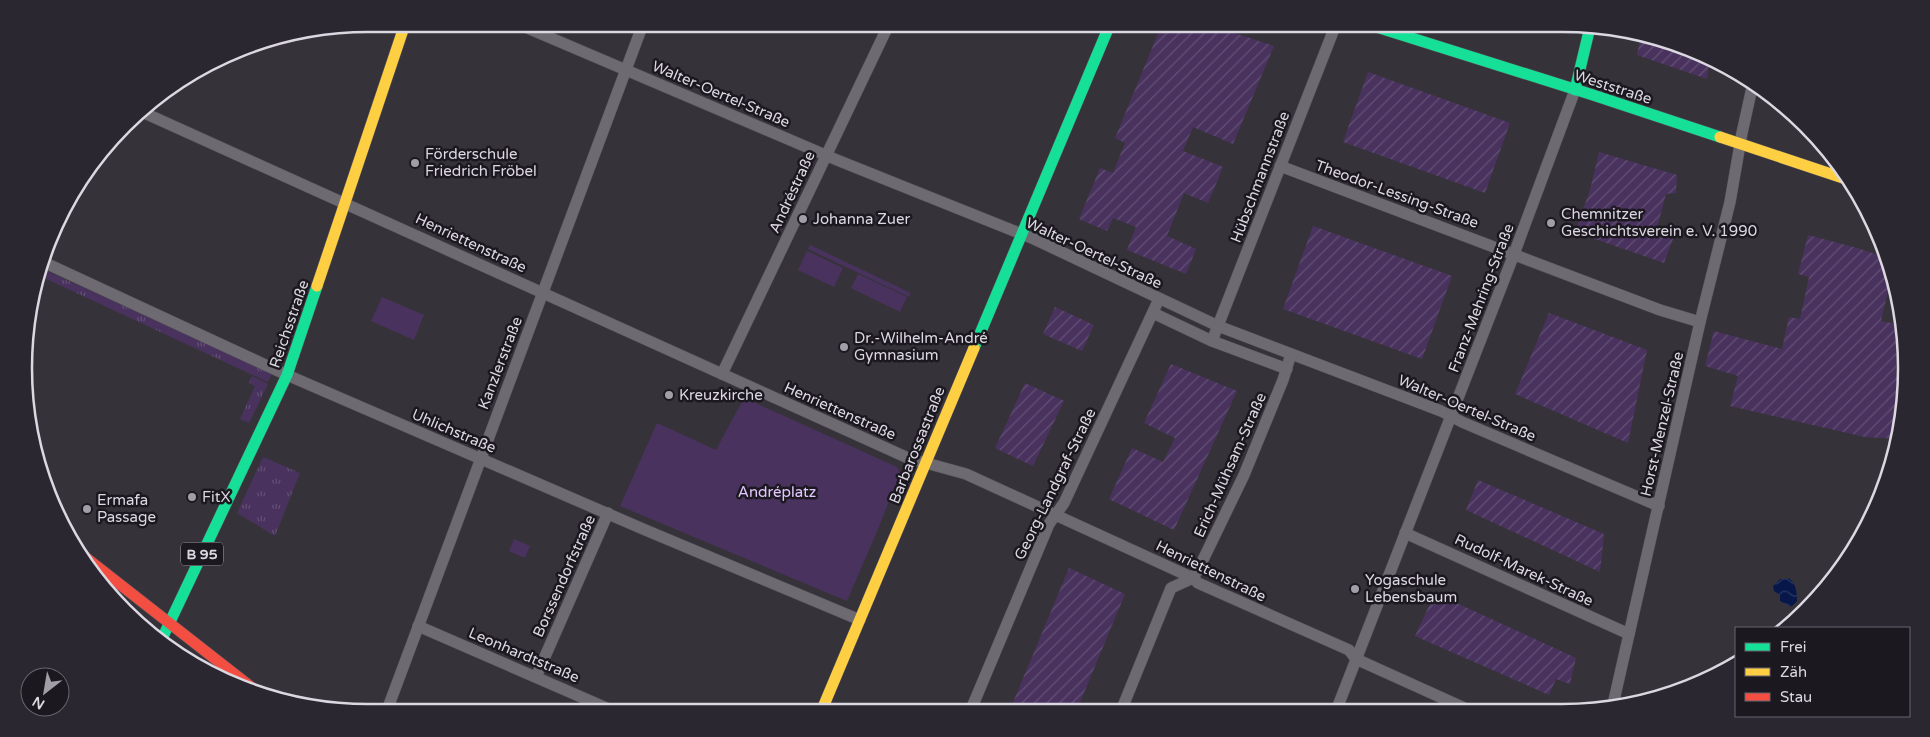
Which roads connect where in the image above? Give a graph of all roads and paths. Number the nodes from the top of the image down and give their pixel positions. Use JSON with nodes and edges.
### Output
{"nodes":[{"id":1,"x":402,"y":32,"type":"edge"},
{"id":2,"x":537,"y":32,"type":"edge"},
{"id":3,"x":640,"y":32,"type":"edge"},
{"id":4,"x":885,"y":32,"type":"edge"},
{"id":5,"x":1107,"y":32,"type":"edge"},
{"id":6,"x":1333,"y":32,"type":"edge"},
{"id":7,"x":1393,"y":32,"type":"edge"},
{"id":8,"x":1589,"y":34,"type":"edge"},
{"id":9,"x":626,"y":69,"type":"junction"},
{"id":10,"x":1575,"y":90,"type":"junction"},
{"id":11,"x":1751,"y":91,"type":"edge"},
{"id":12,"x":149,"y":115,"type":"edge"},
{"id":13,"x":1740,"y":146,"type":"junction"},
{"id":14,"x":826,"y":155,"type":"junction"},
{"id":15,"x":1280,"y":166,"type":"junction"},
{"id":16,"x":1837,"y":176,"type":"edge"},
{"id":17,"x":346,"y":202,"type":"junction"},
{"id":18,"x":1021,"y":235,"type":"junction"},
{"id":19,"x":1515,"y":253,"type":"junction"},
{"id":20,"x":49,"y":265,"type":"edge"},
{"id":21,"x":543,"y":293,"type":"junction"},
{"id":22,"x":1159,"y":299,"type":"junction"},
{"id":23,"x":1153,"y":313,"type":"junction"},
{"id":24,"x":1700,"y":322,"type":"junction"},
{"id":25,"x":1218,"y":326,"type":"junction"},
{"id":26,"x":1212,"y":341,"type":"junction"},
{"id":27,"x":1291,"y":354,"type":"junction"},
{"id":28,"x":1287,"y":369,"type":"junction"},
{"id":29,"x":722,"y":374,"type":"junction"},
{"id":30,"x":287,"y":376,"type":"junction"},
{"id":31,"x":1451,"y":416,"type":"junction"},
{"id":32,"x":481,"y":459,"type":"junction"},
{"id":33,"x":926,"y":463,"type":"junction"},
{"id":34,"x":1659,"y":506,"type":"junction"},
{"id":35,"x":608,"y":513,"type":"junction"},
{"id":36,"x":1056,"y":515,"type":"junction"},
{"id":37,"x":1405,"y":533,"type":"junction"},
{"id":38,"x":97,"y":566,"type":"edge"},
{"id":39,"x":1193,"y":578,"type":"junction"},
{"id":40,"x":860,"y":620,"type":"junction"},
{"id":41,"x":170,"y":621,"type":"junction"},
{"id":42,"x":418,"y":626,"type":"junction"},
{"id":43,"x":1629,"y":634,"type":"junction"},
{"id":44,"x":164,"y":635,"type":"edge"},
{"id":45,"x":1356,"y":659,"type":"junction"},
{"id":46,"x":536,"y":677,"type":"junction"},
{"id":47,"x":243,"y":680,"type":"edge"},
{"id":48,"x":1614,"y":700,"type":"edge"},
{"id":49,"x":389,"y":704,"type":"edge"},
{"id":50,"x":598,"y":704,"type":"edge"},
{"id":51,"x":824,"y":704,"type":"edge"},
{"id":52,"x":973,"y":704,"type":"edge"},
{"id":53,"x":1124,"y":704,"type":"edge"},
{"id":54,"x":1339,"y":704,"type":"edge"},
{"id":55,"x":1456,"y":704,"type":"edge"}],
"edges":[{"from":1,"to":17,"type":"street","name":"Reichsstraße","number":"B 95"},
{"from":2,"to":9,"type":"street","name":"Walter-Oertel-Straße"},
{"from":3,"to":9,"type":"street","name":"Kanzlerstraße"},
{"from":4,"to":14,"type":"street","name":"Andréstraße"},
{"from":5,"to":18,"type":"street","name":"Barbarossastraße"},
{"from":6,"to":15,"type":"street","name":"Hübschmannstraße"},
{"from":7,"to":10,"type":"street","name":"Weststraße"},
{"from":8,"to":10,"type":"street"},
{"from":9,"to":14,"type":"street","name":"Walter-Oertel-Straße"},
{"from":9,"to":21,"type":"street","name":"Kanzlerstraße"},
{"from":10,"to":13,"type":"street","name":"Weststraße"},
{"from":10,"to":19,"type":"street","name":"Franz-Mehring-Straße"},
{"from":11,"to":13,"type":"street","name":"Horst-Menzel-Straße"},
{"from":12,"to":17,"type":"street","name":"Henriettenstraße"},
{"from":13,"to":16,"type":"street","name":"Weststraße"},
{"from":13,"to":24,"type":"street","name":"Horst-Menzel-Straße"},
{"from":14,"to":18,"type":"street","name":"Walter-Oertel-Straße"},
{"from":14,"to":29,"type":"street","name":"Andréstraße"},
{"from":15,"to":19,"type":"street","name":"Theodor-Lessing-Straße"},
{"from":15,"to":25,"type":"street","name":"Hübschmannstraße"},
{"from":17,"to":21,"type":"street","name":"Henriettenstraße"},
{"from":17,"to":30,"type":"street","name":"Reichsstraße","number":"B 95"},
{"from":18,"to":22,"type":"street","name":"Walter-Oertel-Straße"},
{"from":18,"to":33,"type":"street","name":"Barbarossastraße"},
{"from":19,"to":24,"type":"street","name":"Theodor-Lessing-Straße"},
{"from":19,"to":31,"type":"street","name":"Franz-Mehring-Straße"},
{"from":20,"to":30,"type":"street","name":"Uhlichstraße"},
{"from":21,"to":29,"type":"street","name":"Henriettenstraße"},
{"from":21,"to":32,"type":"street","name":"Kanzlerstraße"},
{"from":22,"to":23,"type":"street","name":"Georg-Landgraf-Straße"},
{"from":22,"to":25,"type":"street","name":"Walter-Oertel-Straße"},
{"from":23,"to":26,"type":"street","name":"Walter-Oertel-Straße"},
{"from":23,"to":36,"type":"street","name":"Georg-Landgraf-Straße"},
{"from":24,"to":34,"type":"street","name":"Horst-Menzel-Straße"},
{"from":25,"to":26,"type":"street","name":"Hübschmannstraße"},
{"from":25,"to":27,"type":"street","name":"Walter-Oertel-Straße"},
{"from":26,"to":28,"type":"street","name":"Walter-Oertel-Straße"},
{"from":27,"to":28,"type":"street","name":"Erich-Mühsam-Straße"},
{"from":27,"to":31,"type":"street","name":"Walter-Oertel-Straße"},
{"from":28,"to":39,"type":"street","name":"Erich-Mühsam-Straße"},
{"from":29,"to":33,"type":"street","name":"Henriettenstraße"},
{"from":30,"to":32,"type":"street","name":"Uhlichstraße"},
{"from":30,"to":41,"type":"street","name":"Reichsstraße","number":"B 95"},
{"from":31,"to":34,"type":"street","name":"Walter-Oertel-Straße"},
{"from":31,"to":37,"type":"street","name":"Franz-Mehring-Straße"},
{"from":32,"to":35,"type":"street","name":"Uhlichstraße"},
{"from":32,"to":42,"type":"street","name":"Kanzlerstraße"},
{"from":33,"to":36,"type":"street","name":"Henriettenstraße"},
{"from":33,"to":40,"type":"street","name":"Barbarossastraße"},
{"from":34,"to":43,"type":"street","name":"Horst-Menzel-Straße"},
{"from":35,"to":40,"type":"street","name":"Uhlichstraße"},
{"from":35,"to":46,"type":"street","name":"Borssendorfstraße"},
{"from":36,"to":39,"type":"street","name":"Henriettenstraße"},
{"from":36,"to":52,"type":"street","name":"Georg-Landgraf-Straße"},
{"from":37,"to":43,"type":"street","name":"Rudolf-Marek-Straße"},
{"from":37,"to":45,"type":"street","name":"Franz-Mehring-Straße"},
{"from":38,"to":41,"type":"street"},
{"from":39,"to":45,"type":"street","name":"Henriettenstraße"},
{"from":39,"to":53,"type":"street"},
{"from":40,"to":51,"type":"street","name":"Barbarossastraße"},
{"from":41,"to":44,"type":"street","number":"B 95"},
{"from":41,"to":47,"type":"street"},
{"from":42,"to":46,"type":"street","name":"Leonhardtstraße"},
{"from":42,"to":49,"type":"street","name":"Kanzlerstraße"},
{"from":43,"to":48,"type":"street","name":"Horst-Menzel-Straße"},
{"from":45,"to":54,"type":"street","name":"Franz-Mehring-Straße"},
{"from":45,"to":55,"type":"street","name":"Henriettenstraße"},
{"from":46,"to":50,"type":"street","name":"Leonhardtstraße"}]}
